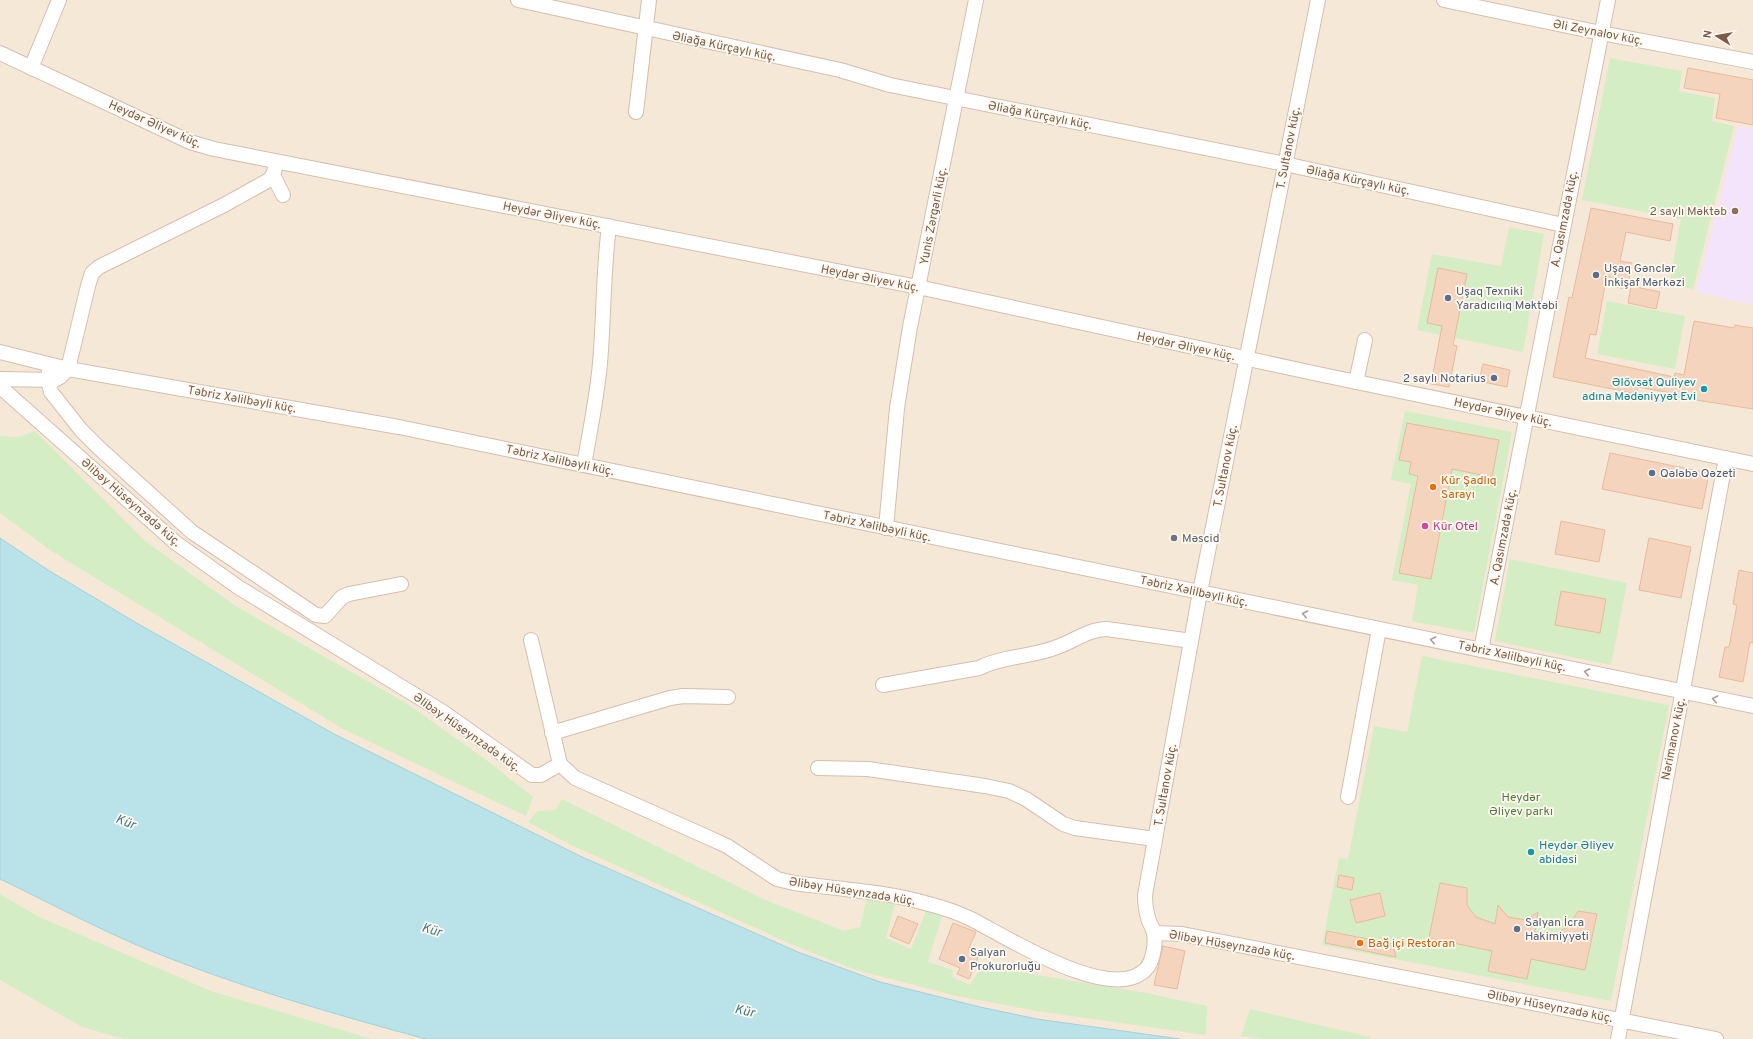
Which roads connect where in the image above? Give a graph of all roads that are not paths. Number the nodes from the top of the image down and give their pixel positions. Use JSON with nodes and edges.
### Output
{"nodes":[{"id":1,"x":59,"y":0,"type":"edge"},
{"id":2,"x":518,"y":0,"type":"edge"},
{"id":3,"x":649,"y":0,"type":"edge"},
{"id":4,"x":976,"y":0,"type":"edge"},
{"id":5,"x":1318,"y":0,"type":"edge"},
{"id":6,"x":1444,"y":0,"type":"edge"},
{"id":7,"x":1608,"y":0,"type":"edge"},
{"id":8,"x":646,"y":29,"type":"junction"},
{"id":9,"x":1601,"y":33,"type":"junction"},
{"id":10,"x":0,"y":53,"type":"edge"},
{"id":11,"x":1753,"y":62,"type":"edge"},
{"id":12,"x":31,"y":68,"type":"junction"},
{"id":13,"x":956,"y":99,"type":"junction"},
{"id":14,"x":636,"y":112,"type":"dead end"},
{"id":15,"x":277,"y":162,"type":"junction"},
{"id":16,"x":1285,"y":164,"type":"junction"},
{"id":17,"x":273,"y":176,"type":"junction"},
{"id":18,"x":283,"y":195,"type":"dead end"},
{"id":19,"x":1563,"y":225,"type":"junction"},
{"id":20,"x":609,"y":226,"type":"junction"},
{"id":21,"x":918,"y":287,"type":"junction"},
{"id":22,"x":1365,"y":340,"type":"dead end"},
{"id":23,"x":0,"y":352,"type":"edge"},
{"id":24,"x":1247,"y":359,"type":"junction"},
{"id":25,"x":50,"y":365,"type":"junction"},
{"id":26,"x":68,"y":369,"type":"junction"},
{"id":27,"x":0,"y":379,"type":"edge"},
{"id":28,"x":48,"y":380,"type":"junction"},
{"id":29,"x":1356,"y":382,"type":"junction"},
{"id":30,"x":1526,"y":417,"type":"junction"},
{"id":31,"x":1726,"y":458,"type":"junction"},
{"id":32,"x":1753,"y":464,"type":"edge"},
{"id":33,"x":584,"y":465,"type":"junction"},
{"id":34,"x":886,"y":528,"type":"junction"},
{"id":35,"x":401,"y":584,"type":"dead end"},
{"id":36,"x":1200,"y":592,"type":"junction"},
{"id":37,"x":1380,"y":629,"type":"junction"},
{"id":38,"x":531,"y":640,"type":"dead end"},
{"id":39,"x":1191,"y":641,"type":"junction"},
{"id":40,"x":1481,"y":650,"type":"junction"},
{"id":41,"x":883,"y":685,"type":"dead end"},
{"id":42,"x":1682,"y":692,"type":"junction"},
{"id":43,"x":728,"y":697,"type":"dead end"},
{"id":44,"x":1753,"y":706,"type":"edge"},
{"id":45,"x":552,"y":733,"type":"junction"},
{"id":46,"x":560,"y":764,"type":"junction"},
{"id":47,"x":818,"y":768,"type":"dead end"},
{"id":48,"x":1348,"y":797,"type":"dead end"},
{"id":49,"x":1155,"y":839,"type":"junction"},
{"id":50,"x":1154,"y":933,"type":"junction"},
{"id":51,"x":1621,"y":1020,"type":"junction"},
{"id":52,"x":1618,"y":1039,"type":"edge"},
{"id":53,"x":1716,"y":1039,"type":"edge"}],
"edges":[{"from":1,"to":12,"type":"street"},
{"from":2,"to":8,"type":"street","name":"Əliağa Kürçaylı küç."},
{"from":3,"to":8,"type":"street"},
{"from":4,"to":13,"type":"street","name":"Yunis Zərgərli küç."},
{"from":5,"to":16,"type":"street","name":"T. Sultanov küç."},
{"from":6,"to":9,"type":"street","name":"Əli Zeynalov küç."},
{"from":7,"to":9,"type":"street","name":"A. Qasımzadə küç."},
{"from":8,"to":13,"type":"street","name":"Əliağa Kürçaylı küç."},
{"from":8,"to":14,"type":"street"},
{"from":9,"to":11,"type":"street","name":"Əli Zeynalov küç."},
{"from":9,"to":19,"type":"street","name":"A. Qasımzadə küç."},
{"from":10,"to":12,"type":"street","name":"Heydər Əliyev küç."},
{"from":12,"to":15,"type":"street","name":"Heydər Əliyev küç."},
{"from":13,"to":16,"type":"street","name":"Əliağa Kürçaylı küç."},
{"from":13,"to":21,"type":"street","name":"Yunis Zərgərli küç."},
{"from":15,"to":17,"type":"street"},
{"from":15,"to":20,"type":"street","name":"Heydər Əliyev küç."},
{"from":16,"to":19,"type":"street","name":"Əliağa Kürçaylı küç."},
{"from":16,"to":24,"type":"street","name":"T. Sultanov küç."},
{"from":17,"to":18,"type":"street"},
{"from":17,"to":26,"type":"street"},
{"from":19,"to":30,"type":"street","name":"A. Qasımzadə küç."},
{"from":20,"to":21,"type":"street","name":"Heydər Əliyev küç."},
{"from":20,"to":33,"type":"street"},
{"from":21,"to":24,"type":"street","name":"Heydər Əliyev küç."},
{"from":21,"to":34,"type":"street","name":"Yunis Zərgərli küç."},
{"from":22,"to":29,"type":"street"},
{"from":23,"to":25,"type":"street","name":"Təbriz Xəlilbəyli küç."},
{"from":24,"to":29,"type":"street","name":"Heydər Əliyev küç."},
{"from":24,"to":36,"type":"street","name":"T. Sultanov küç."},
{"from":25,"to":26,"type":"street","name":"Təbriz Xəlilbəyli küç."},
{"from":25,"to":28,"type":"street"},
{"from":26,"to":28,"type":"street"},
{"from":26,"to":33,"type":"street","name":"Təbriz Xəlilbəyli küç."},
{"from":27,"to":28,"type":"street"},
{"from":27,"to":46,"type":"street","name":"Əlibəy Hüseynzadə küç."},
{"from":28,"to":35,"type":"street"},
{"from":29,"to":30,"type":"street","name":"Heydər Əliyev küç."},
{"from":30,"to":31,"type":"street","name":"Heydər Əliyev küç."},
{"from":30,"to":40,"type":"street","name":"A. Qasımzadə küç."},
{"from":31,"to":32,"type":"street","name":"Heydər Əliyev küç."},
{"from":31,"to":42,"type":"street","name":"Nərimanov küç."},
{"from":33,"to":34,"type":"street","name":"Təbriz Xəlilbəyli küç."},
{"from":34,"to":36,"type":"street","name":"Təbriz Xəlilbəyli küç."},
{"from":37,"to":36,"type":"street","name":"Təbriz Xəlilbəyli küç.","one_way":true},
{"from":36,"to":39,"type":"street","name":"T. Sultanov küç."},
{"from":40,"to":37,"type":"street","name":"Təbriz Xəlilbəyli küç.","one_way":true},
{"from":37,"to":48,"type":"street"},
{"from":38,"to":45,"type":"street"},
{"from":39,"to":41,"type":"street"},
{"from":39,"to":49,"type":"street","name":"T. Sultanov küç."},
{"from":42,"to":40,"type":"street","name":"Təbriz Xəlilbəyli küç.","one_way":true},
{"from":44,"to":42,"type":"street","name":"Təbriz Xəlilbəyli küç.","one_way":true},
{"from":42,"to":51,"type":"street","name":"Nərimanov küç."},
{"from":43,"to":45,"type":"street"},
{"from":45,"to":46,"type":"street"},
{"from":46,"to":50,"type":"street","name":"Əlibəy Hüseynzadə küç."},
{"from":47,"to":49,"type":"street"},
{"from":49,"to":50,"type":"street","name":"T. Sultanov küç."},
{"from":50,"to":51,"type":"street","name":"Əlibəy Hüseynzadə küç."},
{"from":51,"to":52,"type":"street","name":"Nərimanov küç."},
{"from":51,"to":53,"type":"street","name":"Əlibəy Hüseynzadə küç."}]}
